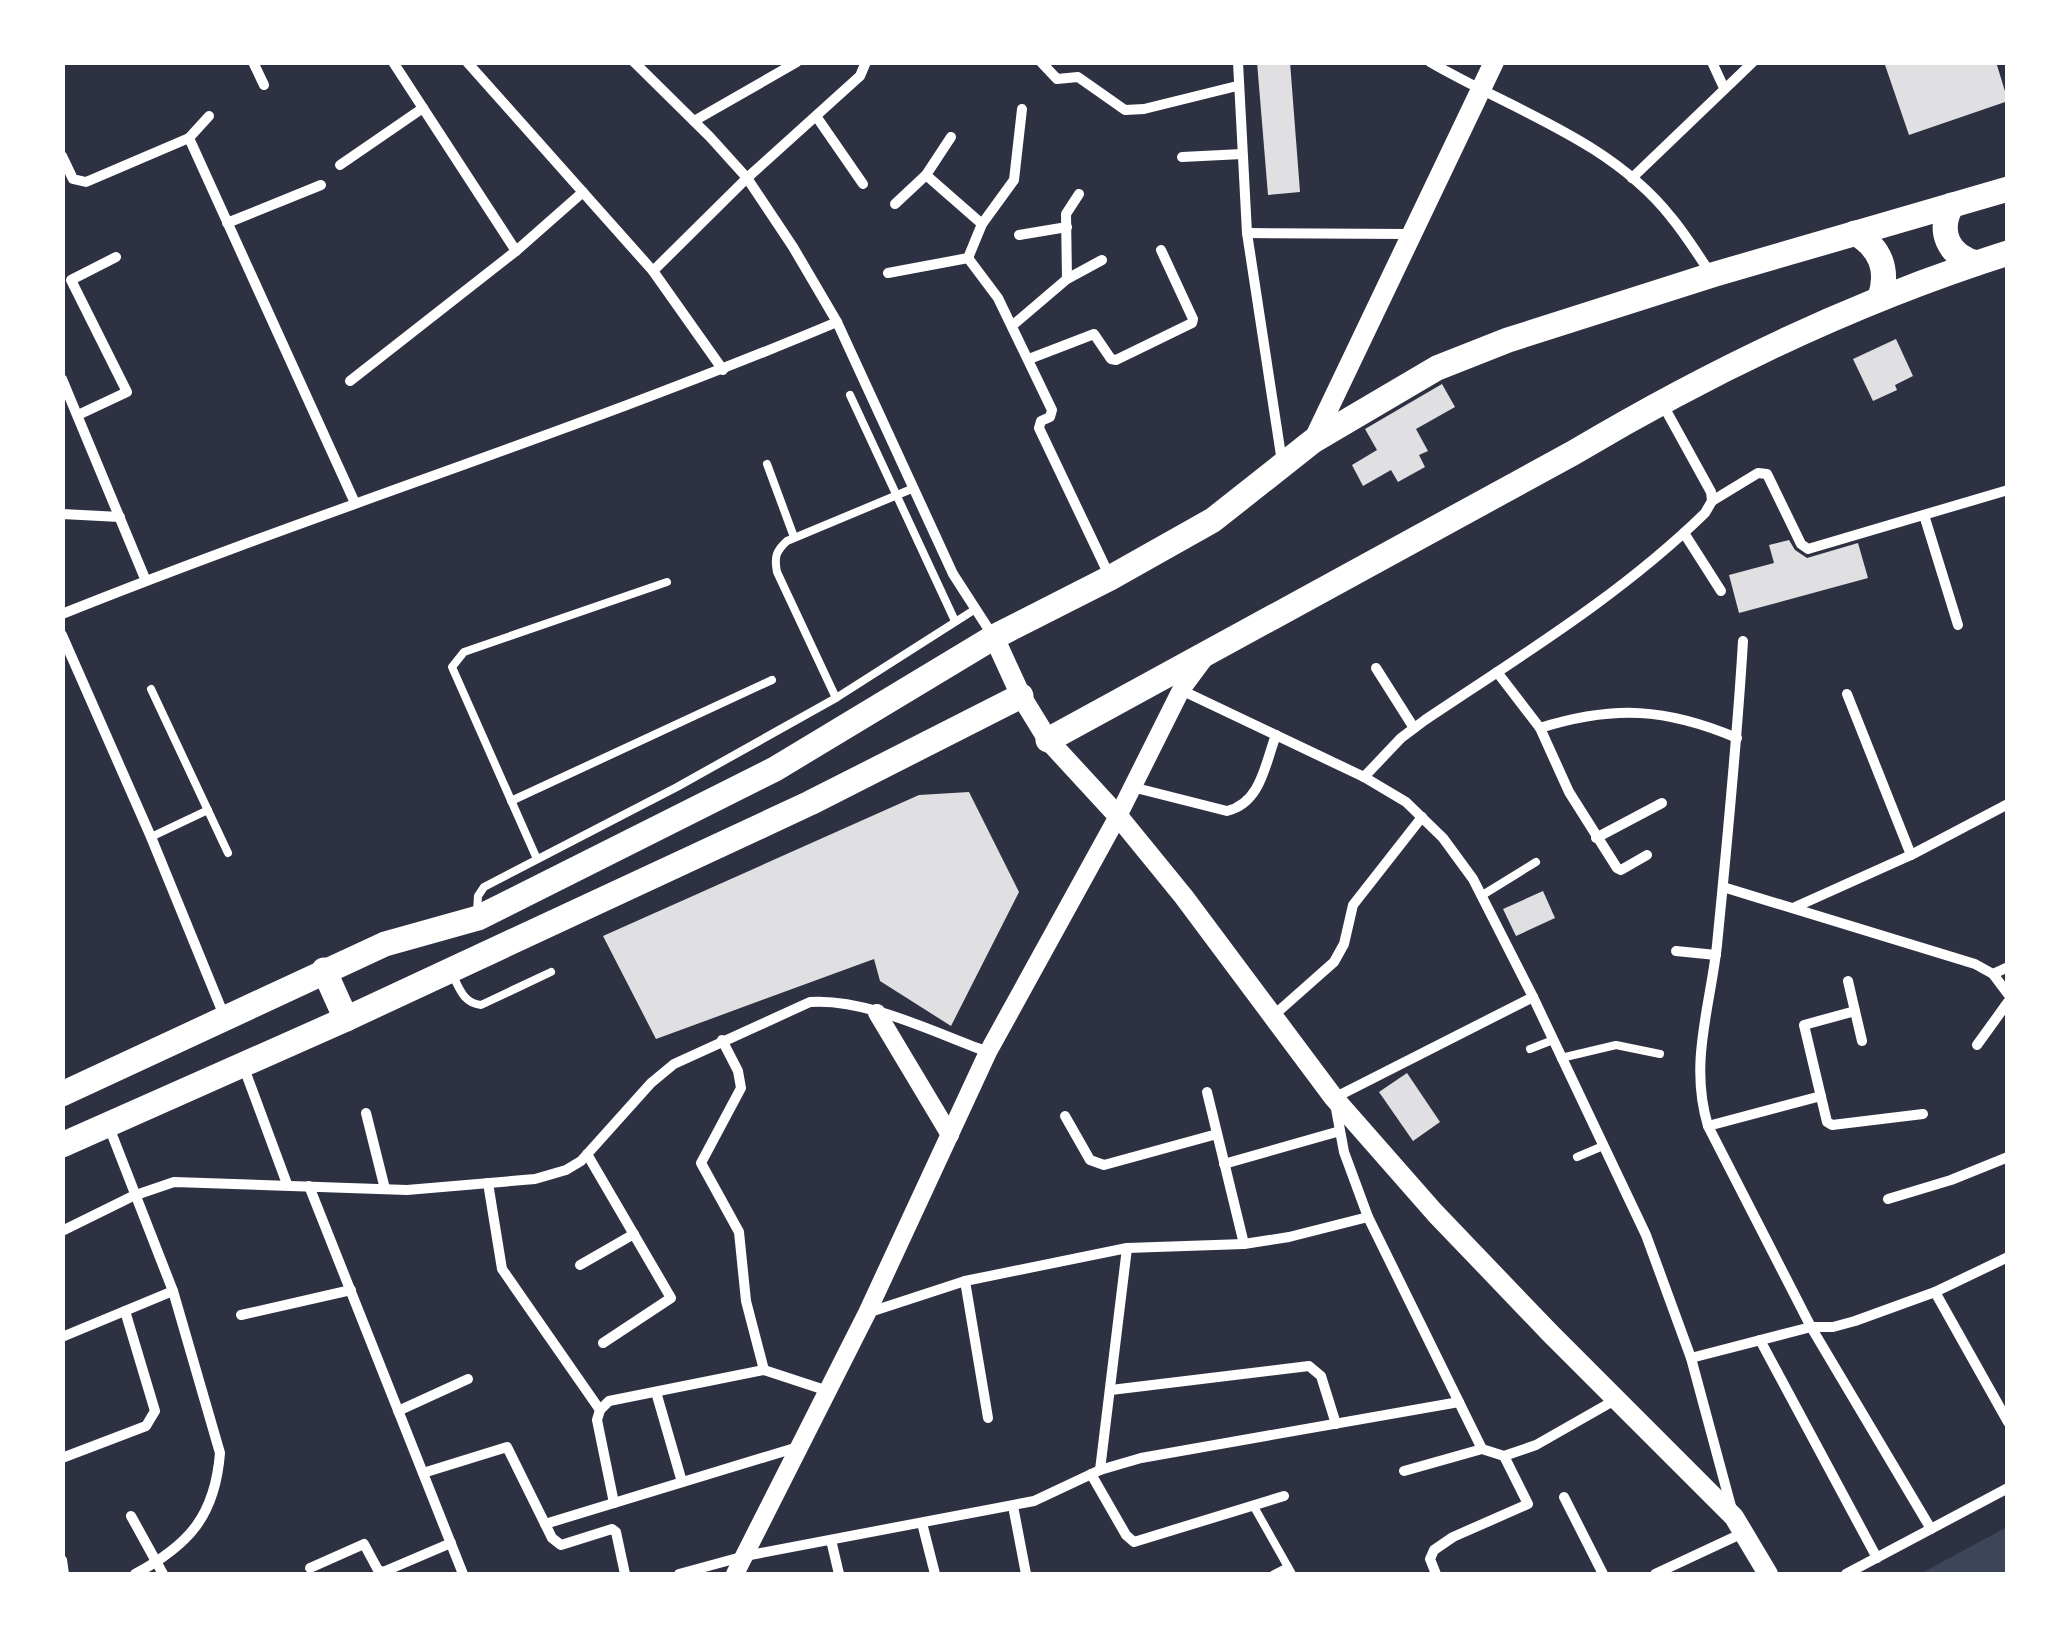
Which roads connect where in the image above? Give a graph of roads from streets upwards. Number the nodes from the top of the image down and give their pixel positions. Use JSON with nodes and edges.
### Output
{"nodes":[{"id":1,"x":253,"y":62,"type":"edge"},
{"id":2,"x":393,"y":62,"type":"edge"},
{"id":3,"x":468,"y":62,"type":"edge"},
{"id":4,"x":634,"y":62,"type":"edge"},
{"id":5,"x":797,"y":62,"type":"edge"},
{"id":6,"x":866,"y":62,"type":"edge"},
{"id":7,"x":1041,"y":62,"type":"edge"},
{"id":8,"x":1238,"y":62,"type":"edge"},
{"id":9,"x":1430,"y":62,"type":"edge"},
{"id":10,"x":1494,"y":62,"type":"edge"},
{"id":11,"x":1712,"y":62,"type":"edge"},
{"id":12,"x":1753,"y":62,"type":"edge"},
{"id":13,"x":264,"y":85,"type":"dead end"},
{"id":14,"x":1237,"y":86,"type":"junction"},
{"id":15,"x":1724,"y":88,"type":"junction"},
{"id":16,"x":1479,"y":91,"type":"junction"},
{"id":17,"x":423,"y":108,"type":"junction"},
{"id":18,"x":1022,"y":110,"type":"dead end"},
{"id":19,"x":209,"y":116,"type":"dead end"},
{"id":20,"x":816,"y":116,"type":"junction"},
{"id":21,"x":694,"y":121,"type":"junction"},
{"id":22,"x":951,"y":137,"type":"dead end"},
{"id":23,"x":189,"y":138,"type":"junction"},
{"id":24,"x":1242,"y":154,"type":"junction"},
{"id":25,"x":62,"y":156,"type":"edge"},
{"id":26,"x":1182,"y":156,"type":"dead end"},
{"id":27,"x":340,"y":165,"type":"dead end"},
{"id":28,"x":926,"y":175,"type":"junction"},
{"id":29,"x":747,"y":178,"type":"junction"},
{"id":30,"x":1632,"y":178,"type":"junction"},
{"id":31,"x":863,"y":184,"type":"dead end"},
{"id":32,"x":321,"y":185,"type":"dead end"},
{"id":33,"x":2008,"y":189,"type":"edge"},
{"id":34,"x":583,"y":192,"type":"junction"},
{"id":35,"x":1079,"y":194,"type":"dead end"},
{"id":36,"x":895,"y":204,"type":"dead end"},
{"id":37,"x":1952,"y":205,"type":"junction"},
{"id":38,"x":227,"y":223,"type":"junction"},
{"id":39,"x":982,"y":224,"type":"junction"},
{"id":40,"x":1067,"y":227,"type":"junction"},
{"id":41,"x":1247,"y":233,"type":"junction"},
{"id":42,"x":1855,"y":233,"type":"junction"},
{"id":43,"x":1409,"y":234,"type":"junction"},
{"id":44,"x":1019,"y":235,"type":"dead end"},
{"id":45,"x":1160,"y":250,"type":"dead end"},
{"id":46,"x":516,"y":251,"type":"junction"},
{"id":47,"x":2008,"y":254,"type":"edge"},
{"id":48,"x":116,"y":257,"type":"dead end"},
{"id":49,"x":968,"y":258,"type":"junction"},
{"id":50,"x":1102,"y":260,"type":"dead end"},
{"id":51,"x":1977,"y":263,"type":"junction"},
{"id":52,"x":653,"y":271,"type":"junction"},
{"id":53,"x":888,"y":273,"type":"dead end"},
{"id":54,"x":1712,"y":275,"type":"junction"},
{"id":55,"x":1067,"y":279,"type":"junction"},
{"id":56,"x":1880,"y":298,"type":"junction"},
{"id":57,"x":837,"y":322,"type":"junction"},
{"id":58,"x":1013,"y":324,"type":"junction"},
{"id":59,"x":1029,"y":360,"type":"junction"},
{"id":60,"x":723,"y":370,"type":"junction"},
{"id":61,"x":62,"y":378,"type":"edge"},
{"id":62,"x":350,"y":382,"type":"dead end"},
{"id":63,"x":1662,"y":402,"type":"junction"},
{"id":64,"x":78,"y":415,"type":"junction"},
{"id":65,"x":1313,"y":441,"type":"junction"},
{"id":66,"x":1284,"y":468,"type":"junction"},
{"id":67,"x":2008,"y":490,"type":"edge"},
{"id":68,"x":1712,"y":501,"type":"junction"},
{"id":69,"x":355,"y":502,"type":"junction"},
{"id":70,"x":62,"y":514,"type":"edge"},
{"id":71,"x":1924,"y":514,"type":"junction"},
{"id":72,"x":120,"y":517,"type":"junction"},
{"id":73,"x":1684,"y":533,"type":"junction"},
{"id":74,"x":1110,"y":578,"type":"junction"},
{"id":75,"x":146,"y":581,"type":"junction"},
{"id":76,"x":1721,"y":591,"type":"dead end"},
{"id":77,"x":62,"y":614,"type":"edge"},
{"id":78,"x":1958,"y":626,"type":"dead end"},
{"id":79,"x":62,"y":636,"type":"edge"},
{"id":80,"x":994,"y":637,"type":"junction"},
{"id":81,"x":1743,"y":641,"type":"dead end"},
{"id":82,"x":1208,"y":653,"type":"junction"},
{"id":83,"x":1376,"y":668,"type":"dead end"},
{"id":84,"x":1496,"y":672,"type":"junction"},
{"id":85,"x":1181,"y":690,"type":"junction"},
{"id":86,"x":1846,"y":694,"type":"dead end"},
{"id":87,"x":1021,"y":696,"type":"junction"},
{"id":88,"x":1414,"y":728,"type":"junction"},
{"id":89,"x":1540,"y":728,"type":"junction"},
{"id":90,"x":1276,"y":735,"type":"junction"},
{"id":91,"x":1738,"y":738,"type":"junction"},
{"id":92,"x":1048,"y":740,"type":"junction"},
{"id":93,"x":1364,"y":777,"type":"junction"},
{"id":94,"x":1132,"y":787,"type":"junction"},
{"id":95,"x":1662,"y":802,"type":"dead end"},
{"id":96,"x":2008,"y":804,"type":"edge"},
{"id":97,"x":1118,"y":816,"type":"junction"},
{"id":98,"x":1422,"y":817,"type":"junction"},
{"id":99,"x":1596,"y":838,"type":"junction"},
{"id":100,"x":1646,"y":856,"type":"dead end"},
{"id":101,"x":1911,"y":856,"type":"junction"},
{"id":102,"x":1722,"y":887,"type":"junction"},
{"id":103,"x":1793,"y":908,"type":"junction"},
{"id":104,"x":1676,"y":951,"type":"dead end"},
{"id":105,"x":1716,"y":955,"type":"junction"},
{"id":106,"x":2008,"y":967,"type":"edge"},
{"id":107,"x":324,"y":970,"type":"junction"},
{"id":108,"x":1993,"y":974,"type":"junction"},
{"id":109,"x":1848,"y":981,"type":"dead end"},
{"id":110,"x":2008,"y":994,"type":"edge"},
{"id":111,"x":1533,"y":996,"type":"junction"},
{"id":112,"x":2008,"y":1002,"type":"edge"},
{"id":113,"x":1855,"y":1011,"type":"junction"},
{"id":114,"x":877,"y":1013,"type":"junction"},
{"id":115,"x":1273,"y":1016,"type":"junction"},
{"id":116,"x":226,"y":1018,"type":"junction"},
{"id":117,"x":346,"y":1019,"type":"junction"},
{"id":118,"x":722,"y":1040,"type":"junction"},
{"id":119,"x":1862,"y":1041,"type":"dead end"},
{"id":120,"x":1977,"y":1045,"type":"dead end"},
{"id":121,"x":988,"y":1052,"type":"junction"},
{"id":122,"x":243,"y":1066,"type":"junction"},
{"id":123,"x":1206,"y":1092,"type":"dead end"},
{"id":124,"x":62,"y":1094,"type":"edge"},
{"id":125,"x":1821,"y":1096,"type":"junction"},
{"id":126,"x":1334,"y":1098,"type":"junction"},
{"id":127,"x":366,"y":1112,"type":"dead end"},
{"id":128,"x":1923,"y":1114,"type":"dead end"},
{"id":129,"x":1065,"y":1116,"type":"dead end"},
{"id":130,"x":108,"y":1126,"type":"junction"},
{"id":131,"x":1708,"y":1126,"type":"junction"},
{"id":132,"x":1340,"y":1131,"type":"junction"},
{"id":133,"x":1217,"y":1134,"type":"junction"},
{"id":134,"x":950,"y":1135,"type":"junction"},
{"id":135,"x":62,"y":1145,"type":"edge"},
{"id":136,"x":587,"y":1154,"type":"junction"},
{"id":137,"x":2008,"y":1157,"type":"edge"},
{"id":138,"x":1224,"y":1164,"type":"junction"},
{"id":139,"x":488,"y":1183,"type":"junction"},
{"id":140,"x":286,"y":1184,"type":"junction"},
{"id":141,"x":310,"y":1186,"type":"junction"},
{"id":142,"x":385,"y":1189,"type":"junction"},
{"id":143,"x":133,"y":1196,"type":"junction"},
{"id":144,"x":1888,"y":1199,"type":"dead end"},
{"id":145,"x":1368,"y":1217,"type":"junction"},
{"id":146,"x":62,"y":1231,"type":"edge"},
{"id":147,"x":634,"y":1234,"type":"junction"},
{"id":148,"x":1244,"y":1244,"type":"junction"},
{"id":149,"x":1126,"y":1248,"type":"junction"},
{"id":150,"x":2008,"y":1257,"type":"edge"},
{"id":151,"x":580,"y":1265,"type":"dead end"},
{"id":152,"x":965,"y":1281,"type":"junction"},
{"id":153,"x":351,"y":1290,"type":"junction"},
{"id":154,"x":173,"y":1291,"type":"junction"},
{"id":155,"x":1935,"y":1292,"type":"junction"},
{"id":156,"x":125,"y":1311,"type":"junction"},
{"id":157,"x":867,"y":1313,"type":"junction"},
{"id":158,"x":241,"y":1314,"type":"dead end"},
{"id":159,"x":1811,"y":1328,"type":"junction"},
{"id":160,"x":62,"y":1336,"type":"edge"},
{"id":161,"x":1760,"y":1340,"type":"junction"},
{"id":162,"x":604,"y":1343,"type":"dead end"},
{"id":163,"x":1690,"y":1358,"type":"junction"},
{"id":164,"x":764,"y":1370,"type":"junction"},
{"id":165,"x":468,"y":1379,"type":"dead end"},
{"id":166,"x":1111,"y":1390,"type":"junction"},
{"id":167,"x":828,"y":1391,"type":"junction"},
{"id":168,"x":656,"y":1392,"type":"junction"},
{"id":169,"x":1615,"y":1400,"type":"junction"},
{"id":170,"x":1458,"y":1402,"type":"junction"},
{"id":171,"x":600,"y":1410,"type":"junction"},
{"id":172,"x":398,"y":1411,"type":"junction"},
{"id":173,"x":988,"y":1418,"type":"dead end"},
{"id":174,"x":2008,"y":1422,"type":"edge"},
{"id":175,"x":1336,"y":1424,"type":"junction"},
{"id":176,"x":800,"y":1446,"type":"junction"},
{"id":177,"x":1482,"y":1449,"type":"junction"},
{"id":178,"x":1504,"y":1456,"type":"junction"},
{"id":179,"x":62,"y":1458,"type":"edge"},
{"id":180,"x":1404,"y":1471,"type":"dead end"},
{"id":181,"x":1096,"y":1472,"type":"junction"},
{"id":182,"x":423,"y":1474,"type":"junction"},
{"id":183,"x":682,"y":1482,"type":"junction"},
{"id":184,"x":2008,"y":1488,"type":"edge"},
{"id":185,"x":1284,"y":1496,"type":"dead end"},
{"id":186,"x":1564,"y":1498,"type":"dead end"},
{"id":187,"x":614,"y":1503,"type":"junction"},
{"id":188,"x":1013,"y":1506,"type":"junction"},
{"id":189,"x":131,"y":1516,"type":"dead end"},
{"id":190,"x":922,"y":1523,"type":"junction"},
{"id":191,"x":545,"y":1524,"type":"junction"},
{"id":192,"x":1740,"y":1524,"type":"junction"},
{"id":193,"x":1931,"y":1529,"type":"junction"},
{"id":194,"x":830,"y":1540,"type":"junction"},
{"id":195,"x":451,"y":1543,"type":"junction"},
{"id":196,"x":745,"y":1556,"type":"junction"},
{"id":197,"x":1877,"y":1558,"type":"junction"},
{"id":198,"x":62,"y":1560,"type":"edge"},
{"id":199,"x":156,"y":1563,"type":"junction"},
{"id":200,"x":310,"y":1568,"type":"dead end"},
{"id":201,"x":64,"y":1574,"type":"edge"},
{"id":202,"x":136,"y":1574,"type":"edge"},
{"id":203,"x":163,"y":1574,"type":"edge"},
{"id":204,"x":463,"y":1574,"type":"edge"},
{"id":205,"x":625,"y":1574,"type":"edge"},
{"id":206,"x":679,"y":1574,"type":"edge"},
{"id":207,"x":735,"y":1574,"type":"edge"},
{"id":208,"x":838,"y":1574,"type":"edge"},
{"id":209,"x":935,"y":1574,"type":"edge"},
{"id":210,"x":1026,"y":1574,"type":"edge"},
{"id":211,"x":1436,"y":1574,"type":"edge"},
{"id":212,"x":1603,"y":1574,"type":"edge"},
{"id":213,"x":1654,"y":1574,"type":"edge"},
{"id":214,"x":1768,"y":1574,"type":"edge"},
{"id":215,"x":1846,"y":1574,"type":"edge"}],
"edges":[{"from":1,"to":13,"type":"street"},
{"from":2,"to":17,"type":"street"},
{"from":3,"to":34,"type":"street"},
{"from":4,"to":21,"type":"street"},
{"from":5,"to":21,"type":"street"},
{"from":6,"to":20,"type":"street"},
{"from":7,"to":14,"type":"street"},
{"from":8,"to":14,"type":"street"},
{"from":9,"to":16,"type":"street"},
{"from":10,"to":16,"type":"main road"},
{"from":11,"to":15,"type":"street"},
{"from":12,"to":15,"type":"street"},
{"from":14,"to":24,"type":"street"},
{"from":15,"to":30,"type":"street"},
{"from":16,"to":30,"type":"street"},
{"from":16,"to":43,"type":"main road"},
{"from":17,"to":27,"type":"street"},
{"from":17,"to":46,"type":"street"},
{"from":18,"to":39,"type":"street"},
{"from":19,"to":23,"type":"street"},
{"from":20,"to":29,"type":"street"},
{"from":20,"to":31,"type":"street"},
{"from":21,"to":29,"type":"street"},
{"from":22,"to":28,"type":"street"},
{"from":23,"to":25,"type":"street"},
{"from":23,"to":38,"type":"street"},
{"from":24,"to":26,"type":"street"},
{"from":24,"to":41,"type":"street"},
{"from":28,"to":36,"type":"street"},
{"from":28,"to":39,"type":"street"},
{"from":29,"to":52,"type":"street"},
{"from":29,"to":57,"type":"street"},
{"from":30,"to":54,"type":"street"},
{"from":32,"to":38,"type":"street"},
{"from":33,"to":37,"type":"main road"},
{"from":34,"to":46,"type":"street"},
{"from":34,"to":52,"type":"street"},
{"from":35,"to":40,"type":"street"},
{"from":37,"to":42,"type":"main road"},
{"from":37,"to":51,"type":"main road"},
{"from":38,"to":69,"type":"street"},
{"from":39,"to":49,"type":"street"},
{"from":40,"to":44,"type":"street"},
{"from":40,"to":55,"type":"street"},
{"from":41,"to":43,"type":"street"},
{"from":41,"to":66,"type":"street"},
{"from":42,"to":54,"type":"main road"},
{"from":42,"to":56,"type":"main road"},
{"from":43,"to":65,"type":"main road"},
{"from":45,"to":59,"type":"street"},
{"from":46,"to":62,"type":"street"},
{"from":47,"to":51,"type":"main road"},
{"from":48,"to":64,"type":"street"},
{"from":49,"to":53,"type":"street"},
{"from":49,"to":58,"type":"street"},
{"from":50,"to":55,"type":"street"},
{"from":51,"to":56,"type":"main road"},
{"from":52,"to":60,"type":"street"},
{"from":54,"to":65,"type":"main road"},
{"from":55,"to":58,"type":"street"},
{"from":56,"to":63,"type":"main road"},
{"from":57,"to":60,"type":"street"},
{"from":57,"to":80,"type":"street"},
{"from":58,"to":59,"type":"street"},
{"from":59,"to":74,"type":"street"},
{"from":60,"to":69,"type":"street"},
{"from":61,"to":64,"type":"street"},
{"from":63,"to":68,"type":"street"},
{"from":63,"to":82,"type":"main road"},
{"from":64,"to":72,"type":"street"},
{"from":65,"to":66,"type":"main road"},
{"from":66,"to":74,"type":"main road"},
{"from":67,"to":71,"type":"street"},
{"from":68,"to":71,"type":"street"},
{"from":68,"to":73,"type":"street"},
{"from":69,"to":75,"type":"street"},
{"from":70,"to":72,"type":"street"},
{"from":71,"to":78,"type":"street"},
{"from":72,"to":75,"type":"street"},
{"from":73,"to":76,"type":"street"},
{"from":73,"to":84,"type":"street"},
{"from":74,"to":80,"type":"main road"},
{"from":75,"to":77,"type":"street"},
{"from":79,"to":116,"type":"street"},
{"from":80,"to":87,"type":"main road"},
{"from":80,"to":107,"type":"main road"},
{"from":81,"to":91,"type":"street"},
{"from":82,"to":85,"type":"street"},
{"from":82,"to":92,"type":"main road"},
{"from":83,"to":88,"type":"street"},
{"from":84,"to":88,"type":"street"},
{"from":84,"to":89,"type":"street"},
{"from":85,"to":90,"type":"street"},
{"from":85,"to":94,"type":"street"},
{"from":86,"to":101,"type":"street"},
{"from":87,"to":92,"type":"main road"},
{"from":87,"to":117,"type":"main road"},
{"from":88,"to":93,"type":"street"},
{"from":89,"to":91,"type":"street"},
{"from":89,"to":99,"type":"street"},
{"from":90,"to":93,"type":"street"},
{"from":90,"to":94,"type":"street"},
{"from":91,"to":102,"type":"street"},
{"from":92,"to":97,"type":"main road"},
{"from":93,"to":98,"type":"street"},
{"from":94,"to":97,"type":"street"},
{"from":95,"to":99,"type":"street"},
{"from":96,"to":101,"type":"street"},
{"from":97,"to":115,"type":"main road"},
{"from":97,"to":121,"type":"street"},
{"from":98,"to":111,"type":"street"},
{"from":98,"to":115,"type":"street"},
{"from":99,"to":100,"type":"street"},
{"from":101,"to":103,"type":"street"},
{"from":102,"to":103,"type":"street"},
{"from":102,"to":105,"type":"street"},
{"from":103,"to":108,"type":"street"},
{"from":104,"to":105,"type":"street"},
{"from":105,"to":131,"type":"street"},
{"from":106,"to":108,"type":"street"},
{"from":107,"to":116,"type":"main road"},
{"from":107,"to":117,"type":"main road"},
{"from":108,"to":110,"type":"street"},
{"from":109,"to":113,"type":"street"},
{"from":111,"to":126,"type":"street"},
{"from":111,"to":163,"type":"street"},
{"from":112,"to":120,"type":"street"},
{"from":113,"to":119,"type":"street"},
{"from":113,"to":125,"type":"street"},
{"from":114,"to":118,"type":"street"},
{"from":114,"to":121,"type":"street"},
{"from":114,"to":134,"type":"street"},
{"from":115,"to":126,"type":"main road"},
{"from":116,"to":124,"type":"main road"},
{"from":117,"to":122,"type":"main road"},
{"from":118,"to":136,"type":"street"},
{"from":118,"to":164,"type":"street"},
{"from":121,"to":134,"type":"street"},
{"from":122,"to":130,"type":"main road"},
{"from":122,"to":140,"type":"street"},
{"from":123,"to":133,"type":"street"},
{"from":125,"to":128,"type":"street"},
{"from":125,"to":131,"type":"street"},
{"from":126,"to":132,"type":"street"},
{"from":126,"to":169,"type":"main road"},
{"from":127,"to":142,"type":"street"},
{"from":129,"to":133,"type":"street"},
{"from":130,"to":135,"type":"main road"},
{"from":130,"to":143,"type":"street"},
{"from":131,"to":159,"type":"street"},
{"from":132,"to":138,"type":"street"},
{"from":132,"to":145,"type":"street"},
{"from":133,"to":138,"type":"street"},
{"from":134,"to":157,"type":"street"},
{"from":136,"to":139,"type":"street"},
{"from":136,"to":147,"type":"street"},
{"from":137,"to":144,"type":"street"},
{"from":138,"to":148,"type":"street"},
{"from":139,"to":142,"type":"street"},
{"from":139,"to":171,"type":"street"},
{"from":140,"to":141,"type":"street"},
{"from":140,"to":143,"type":"street"},
{"from":141,"to":142,"type":"street"},
{"from":141,"to":153,"type":"street"},
{"from":143,"to":146,"type":"street"},
{"from":143,"to":154,"type":"street"},
{"from":145,"to":148,"type":"street"},
{"from":145,"to":170,"type":"street"},
{"from":147,"to":151,"type":"street"},
{"from":147,"to":162,"type":"street"},
{"from":148,"to":149,"type":"street"},
{"from":149,"to":152,"type":"street"},
{"from":149,"to":166,"type":"street"},
{"from":150,"to":155,"type":"street"},
{"from":152,"to":157,"type":"street"},
{"from":152,"to":173,"type":"street"},
{"from":153,"to":158,"type":"street"},
{"from":153,"to":172,"type":"street"},
{"from":154,"to":156,"type":"street"},
{"from":154,"to":199,"type":"street"},
{"from":155,"to":159,"type":"street"},
{"from":155,"to":174,"type":"street"},
{"from":156,"to":160,"type":"street"},
{"from":156,"to":179,"type":"street"},
{"from":157,"to":167,"type":"street"},
{"from":159,"to":161,"type":"street"},
{"from":159,"to":193,"type":"street"},
{"from":161,"to":163,"type":"street"},
{"from":161,"to":197,"type":"street"},
{"from":163,"to":192,"type":"street"},
{"from":164,"to":167,"type":"street"},
{"from":164,"to":168,"type":"street"},
{"from":165,"to":172,"type":"street"},
{"from":166,"to":175,"type":"street"},
{"from":166,"to":181,"type":"street"},
{"from":167,"to":176,"type":"street"},
{"from":168,"to":171,"type":"street"},
{"from":168,"to":183,"type":"street"},
{"from":169,"to":178,"type":"street"},
{"from":169,"to":192,"type":"main road"},
{"from":170,"to":175,"type":"street"},
{"from":170,"to":177,"type":"street"},
{"from":171,"to":187,"type":"street"},
{"from":172,"to":182,"type":"street"},
{"from":175,"to":181,"type":"street"},
{"from":176,"to":183,"type":"street"},
{"from":176,"to":196,"type":"street"},
{"from":177,"to":178,"type":"street"},
{"from":177,"to":180,"type":"street"},
{"from":178,"to":211,"type":"street"},
{"from":181,"to":185,"type":"street"},
{"from":181,"to":188,"type":"street"},
{"from":182,"to":191,"type":"street"},
{"from":182,"to":195,"type":"street"},
{"from":183,"to":187,"type":"street"},
{"from":184,"to":193,"type":"street"},
{"from":186,"to":212,"type":"street"},
{"from":187,"to":191,"type":"street"},
{"from":188,"to":190,"type":"street"},
{"from":188,"to":210,"type":"street"},
{"from":189,"to":199,"type":"street"},
{"from":190,"to":194,"type":"street"},
{"from":190,"to":209,"type":"street"},
{"from":191,"to":205,"type":"street"},
{"from":192,"to":213,"type":"street"},
{"from":192,"to":214,"type":"main road"},
{"from":193,"to":197,"type":"street"},
{"from":194,"to":196,"type":"street"},
{"from":194,"to":208,"type":"street"},
{"from":195,"to":200,"type":"street"},
{"from":195,"to":204,"type":"street"},
{"from":196,"to":206,"type":"street"},
{"from":196,"to":207,"type":"street"},
{"from":197,"to":215,"type":"street"},
{"from":198,"to":201,"type":"street"},
{"from":199,"to":202,"type":"street"},
{"from":199,"to":203,"type":"street"}]}
